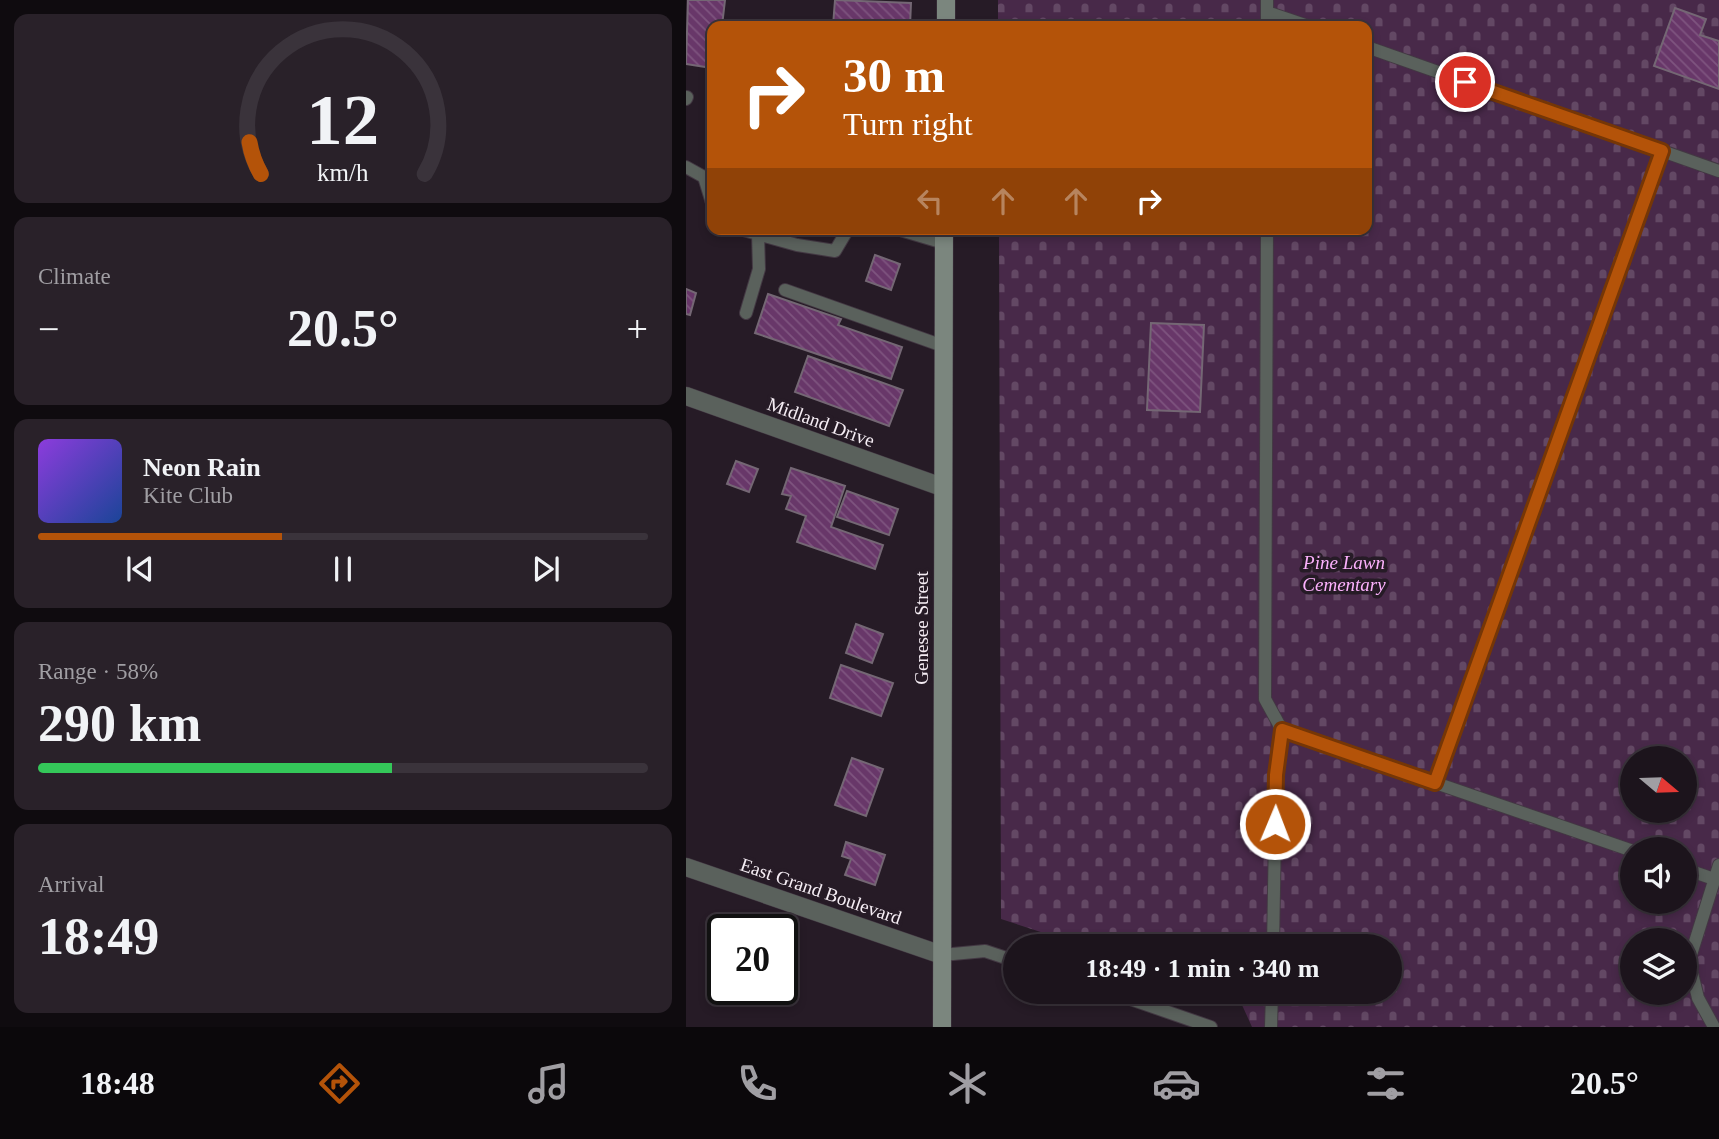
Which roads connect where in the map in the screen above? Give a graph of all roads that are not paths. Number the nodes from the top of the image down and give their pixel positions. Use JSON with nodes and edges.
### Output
{"nodes":[{"id":1,"x":946,"y":0,"type":"edge"},
{"id":2,"x":1267,"y":6,"type":"edge"},
{"id":3,"x":946,"y":21,"type":"edge"},
{"id":4,"x":1298,"y":21,"type":"edge"},
{"id":5,"x":1372,"y":49,"type":"edge"},
{"id":6,"x":1662,"y":151,"type":"junction"},
{"id":7,"x":686,"y":167,"type":"edge"},
{"id":8,"x":1719,"y":171,"type":"edge"},
{"id":9,"x":707,"y":187,"type":"edge"},
{"id":10,"x":758,"y":235,"type":"edge"},
{"id":11,"x":762,"y":235,"type":"edge"},
{"id":12,"x":844,"y":235,"type":"edge"},
{"id":13,"x":1267,"y":235,"type":"edge"},
{"id":14,"x":944,"y":236,"type":"edge"},
{"id":15,"x":785,"y":290,"type":"dead end"},
{"id":16,"x":746,"y":313,"type":"dead end"},
{"id":17,"x":943,"y":346,"type":"junction"},
{"id":18,"x":686,"y":396,"type":"edge"},
{"id":19,"x":942,"y":487,"type":"junction"},
{"id":20,"x":1282,"y":730,"type":"junction"},
{"id":21,"x":1435,"y":783,"type":"junction"},
{"id":22,"x":1620,"y":846,"type":"edge"},
{"id":23,"x":1719,"y":865,"type":"edge"},
{"id":24,"x":686,"y":867,"type":"edge"},
{"id":25,"x":1697,"y":873,"type":"edge"},
{"id":26,"x":1714,"y":879,"type":"junction"},
{"id":27,"x":1273,"y":934,"type":"edge"},
{"id":28,"x":942,"y":955,"type":"junction"},
{"id":29,"x":1003,"y":957,"type":"edge"},
{"id":30,"x":1145,"y":1004,"type":"edge"},
{"id":31,"x":1272,"y":1004,"type":"edge"},
{"id":32,"x":942,"y":1027,"type":"edge"},
{"id":33,"x":1211,"y":1027,"type":"edge"},
{"id":34,"x":1271,"y":1027,"type":"edge"},
{"id":35,"x":1714,"y":1027,"type":"edge"}],
"edges":[{"from":1,"to":3,"type":"main road"},
{"from":2,"to":4,"type":"lane"},
{"from":5,"to":6,"type":"lane"},
{"from":6,"to":8,"type":"lane"},
{"from":6,"to":21,"type":"lane"},
{"from":7,"to":9,"type":"lane"},
{"from":10,"to":16,"type":"lane"},
{"from":11,"to":12,"type":"lane"},
{"from":13,"to":20,"type":"lane"},
{"from":14,"to":17,"type":"main road","name":"Genesee Street"},
{"from":15,"to":17,"type":"lane"},
{"from":17,"to":19,"type":"main road","name":"Genesee Street"},
{"from":18,"to":19,"type":"street","name":"Midland Drive"},
{"from":19,"to":28,"type":"main road","name":"Genesee Street"},
{"from":20,"to":21,"type":"lane"},
{"from":20,"to":27,"type":"lane"},
{"from":21,"to":22,"type":"lane"},
{"from":23,"to":26,"type":"lane"},
{"from":24,"to":28,"type":"street","name":"East Grand Boulevard"},
{"from":25,"to":26,"type":"lane"},
{"from":26,"to":35,"type":"lane"},
{"from":28,"to":29,"type":"lane"},
{"from":28,"to":32,"type":"main road","name":"Genesee Street"},
{"from":30,"to":33,"type":"lane"},
{"from":31,"to":34,"type":"lane"}]}
